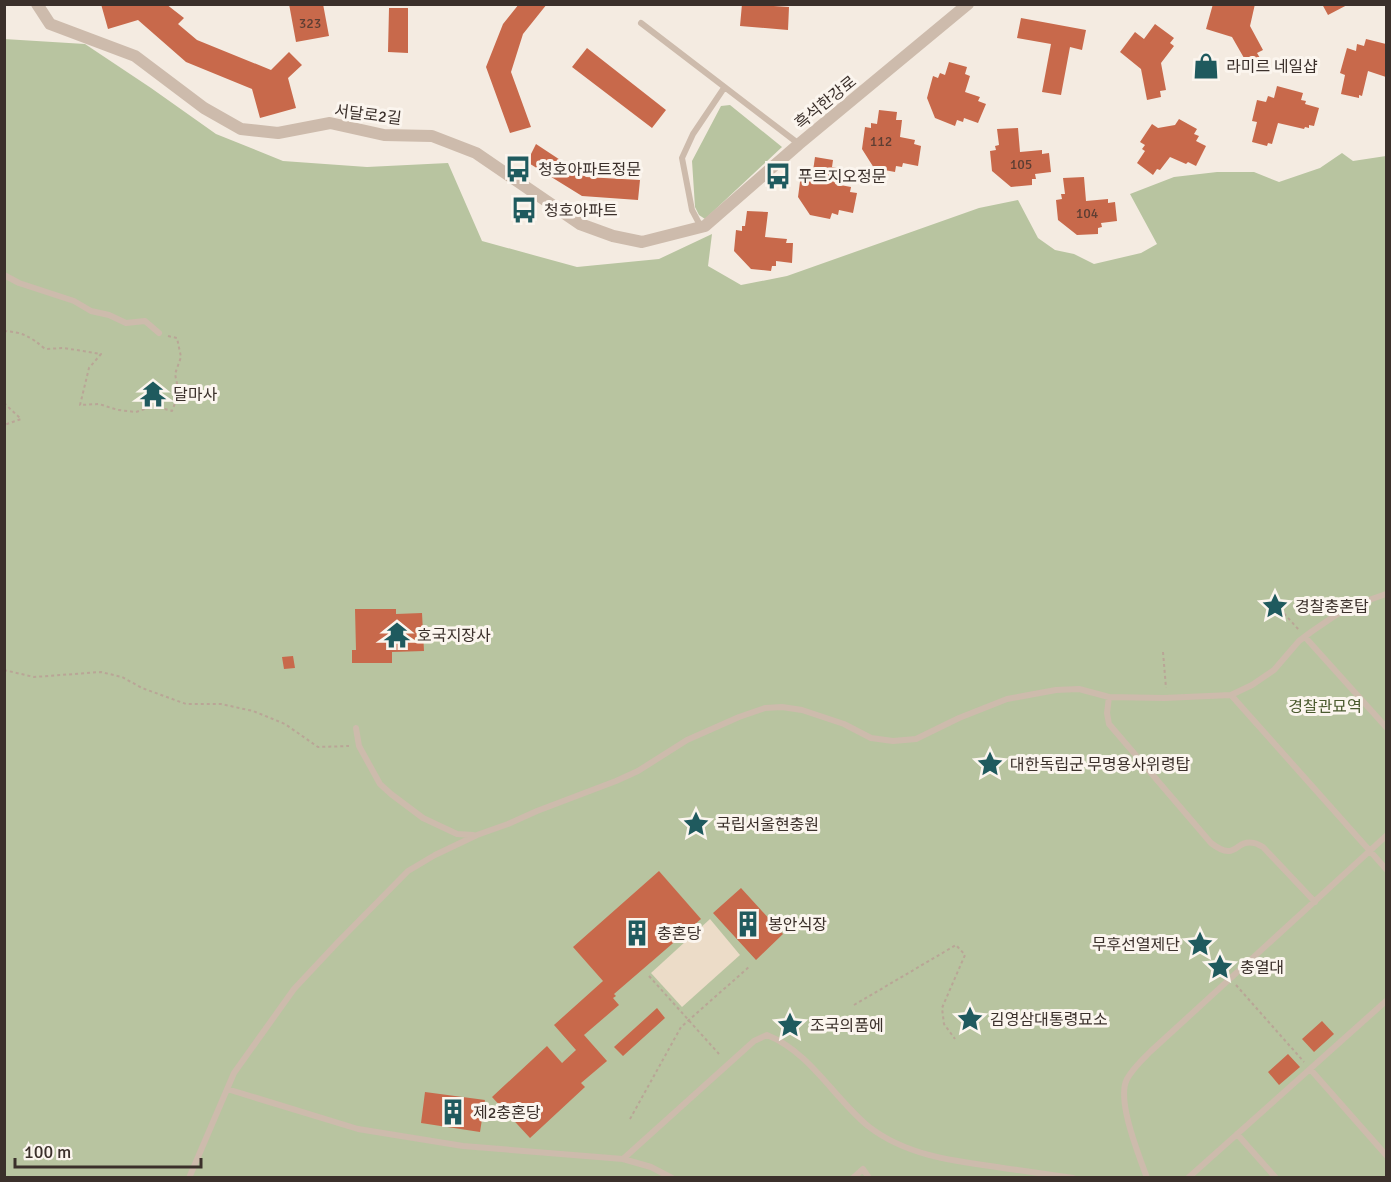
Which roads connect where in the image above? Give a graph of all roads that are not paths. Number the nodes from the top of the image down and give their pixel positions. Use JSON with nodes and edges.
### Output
{"nodes":[{"id":1,"x":37,"y":4,"type":"edge"},
{"id":2,"x":968,"y":4,"type":"edge"},
{"id":3,"x":641,"y":23,"type":"dead end"},
{"id":4,"x":724,"y":88,"type":"junction"},
{"id":5,"x":800,"y":144,"type":"junction"},
{"id":6,"x":703,"y":227,"type":"junction"},
{"id":7,"x":4,"y":275,"type":"edge"},
{"id":8,"x":159,"y":333,"type":"road end"},
{"id":9,"x":1386,"y":594,"type":"edge"},
{"id":10,"x":1305,"y":636,"type":"junction"},
{"id":11,"x":1231,"y":695,"type":"junction"},
{"id":12,"x":1109,"y":696,"type":"junction"},
{"id":13,"x":1386,"y":727,"type":"edge"},
{"id":14,"x":356,"y":728,"type":"dead end"},
{"id":15,"x":477,"y":835,"type":"junction"},
{"id":16,"x":1386,"y":836,"type":"edge"},
{"id":17,"x":1370,"y":851,"type":"junction"},
{"id":18,"x":1386,"y":869,"type":"edge"},
{"id":19,"x":1315,"y":902,"type":"junction"},
{"id":20,"x":1385,"y":1006,"type":"edge"},
{"id":21,"x":1311,"y":1070,"type":"junction"},
{"id":22,"x":227,"y":1089,"type":"junction"},
{"id":23,"x":1238,"y":1134,"type":"junction"},
{"id":24,"x":1386,"y":1155,"type":"edge"},
{"id":25,"x":623,"y":1159,"type":"junction"},
{"id":26,"x":189,"y":1178,"type":"edge"},
{"id":27,"x":672,"y":1178,"type":"edge"},
{"id":28,"x":853,"y":1178,"type":"edge"},
{"id":29,"x":869,"y":1178,"type":"edge"},
{"id":30,"x":1074,"y":1178,"type":"edge"},
{"id":31,"x":1147,"y":1178,"type":"edge"},
{"id":32,"x":1188,"y":1178,"type":"edge"},
{"id":33,"x":1276,"y":1178,"type":"edge"}],
"edges":[{"from":1,"to":6,"type":"street","name":"서달로2길"},
{"from":2,"to":5,"type":"street","name":"흑석한강로"},
{"from":3,"to":4,"type":"lane"},
{"from":4,"to":5,"type":"lane"},
{"from":4,"to":6,"type":"lane"},
{"from":5,"to":6,"type":"street","name":"흑석한강로"},
{"from":7,"to":8,"type":"lane"},
{"from":9,"to":10,"type":"lane"},
{"from":10,"to":11,"type":"lane"},
{"from":10,"to":13,"type":"lane"},
{"from":11,"to":12,"type":"lane"},
{"from":11,"to":17,"type":"lane"},
{"from":12,"to":15,"type":"lane"},
{"from":12,"to":19,"type":"lane"},
{"from":14,"to":15,"type":"lane"},
{"from":15,"to":22,"type":"lane"},
{"from":16,"to":17,"type":"lane"},
{"from":17,"to":18,"type":"lane"},
{"from":17,"to":19,"type":"lane"},
{"from":19,"to":31,"type":"lane"},
{"from":20,"to":21,"type":"lane"},
{"from":21,"to":23,"type":"lane"},
{"from":21,"to":24,"type":"lane"},
{"from":22,"to":25,"type":"lane"},
{"from":22,"to":26,"type":"lane"},
{"from":23,"to":32,"type":"lane"},
{"from":23,"to":33,"type":"lane"},
{"from":25,"to":27,"type":"lane"},
{"from":25,"to":30,"type":"lane"},
{"from":28,"to":29,"type":"lane"}]}
